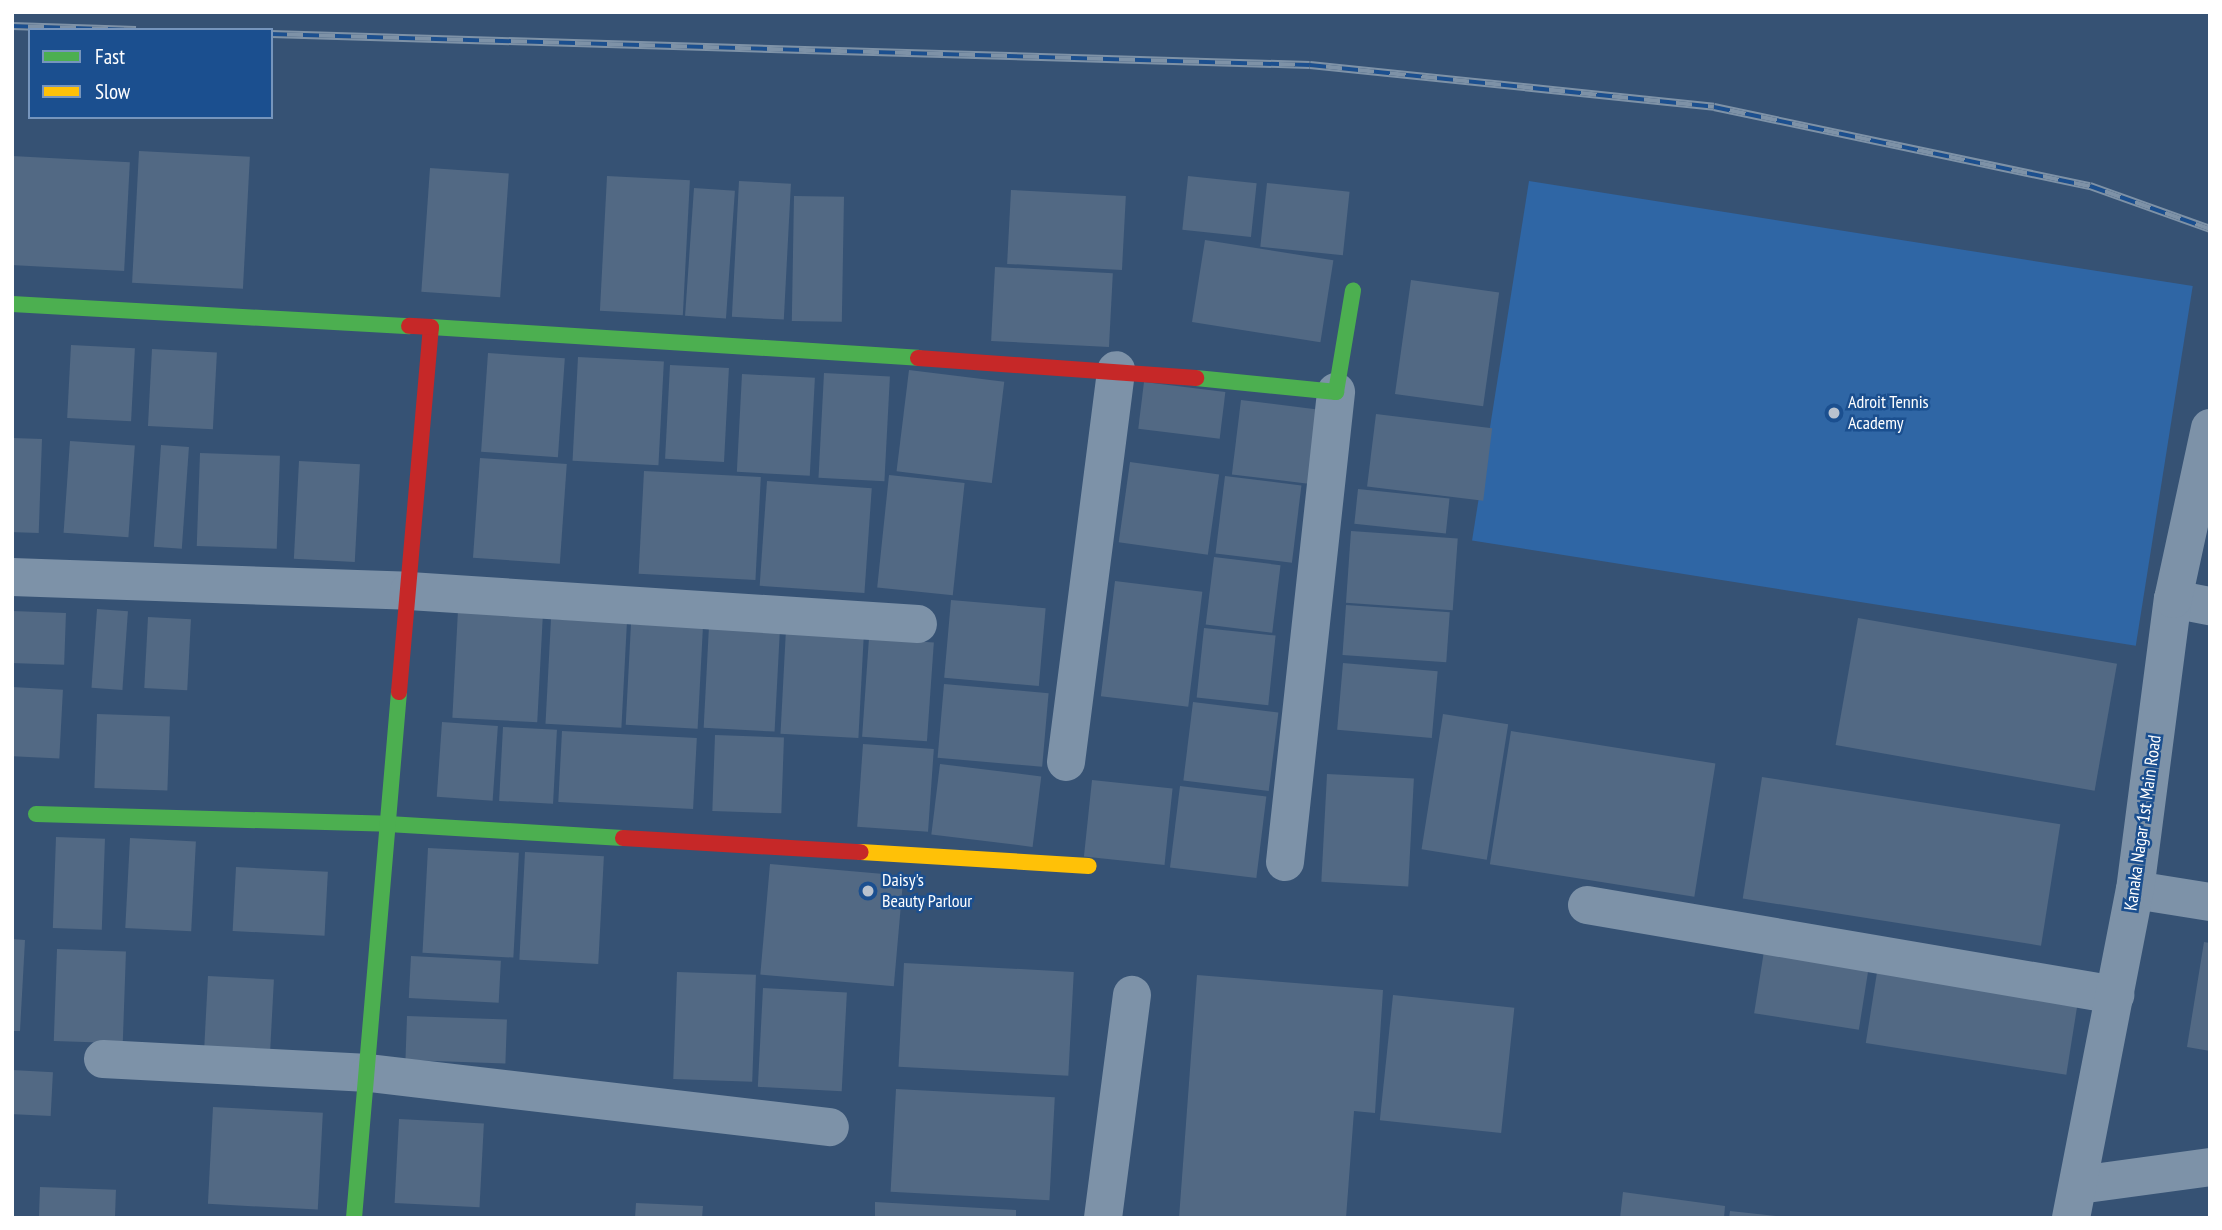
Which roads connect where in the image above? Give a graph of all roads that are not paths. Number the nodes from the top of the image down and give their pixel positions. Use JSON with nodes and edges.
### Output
{"nodes":[{"id":1,"x":1353,"y":290,"type":"dead end"},
{"id":2,"x":12,"y":304,"type":"edge"},
{"id":3,"x":431,"y":327,"type":"junction"},
{"id":4,"x":1116,"y":370,"type":"junction"},
{"id":5,"x":1336,"y":391,"type":"junction"},
{"id":6,"x":2210,"y":428,"type":"edge"},
{"id":7,"x":12,"y":577,"type":"edge"},
{"id":8,"x":409,"y":591,"type":"junction"},
{"id":9,"x":2191,"y":602,"type":"edge"},
{"id":10,"x":918,"y":624,"type":"dead end"},
{"id":11,"x":1066,"y":762,"type":"dead end"},
{"id":12,"x":36,"y":814,"type":"dead end"},
{"id":13,"x":388,"y":824,"type":"junction"},
{"id":14,"x":1285,"y":862,"type":"dead end"},
{"id":15,"x":1089,"y":866,"type":"dead end"},
{"id":16,"x":2135,"y":890,"type":"junction"},
{"id":17,"x":2210,"y":902,"type":"edge"},
{"id":18,"x":1587,"y":905,"type":"dead end"},
{"id":19,"x":2115,"y":995,"type":"junction"},
{"id":20,"x":1132,"y":996,"type":"dead end"},
{"id":21,"x":103,"y":1059,"type":"dead end"},
{"id":22,"x":369,"y":1073,"type":"junction"},
{"id":23,"x":831,"y":1127,"type":"dead end"},
{"id":24,"x":2210,"y":1167,"type":"edge"},
{"id":25,"x":2076,"y":1201,"type":"edge"},
{"id":26,"x":354,"y":1218,"type":"edge"},
{"id":27,"x":1103,"y":1218,"type":"edge"}],
"edges":[{"from":1,"to":5,"type":"street"},
{"from":2,"to":3,"type":"street"},
{"from":3,"to":4,"type":"street"},
{"from":3,"to":8,"type":"street"},
{"from":4,"to":5,"type":"street"},
{"from":4,"to":11,"type":"street"},
{"from":5,"to":14,"type":"street"},
{"from":6,"to":9,"type":"street","name":"Kanaka Nagar 1st Main Road"},
{"from":7,"to":8,"type":"street"},
{"from":8,"to":10,"type":"street"},
{"from":8,"to":13,"type":"street"},
{"from":9,"to":16,"type":"street","name":"Kanaka Nagar 1st Main Road"},
{"from":12,"to":13,"type":"street"},
{"from":13,"to":15,"type":"street"},
{"from":13,"to":22,"type":"street"},
{"from":16,"to":17,"type":"street"},
{"from":16,"to":19,"type":"street","name":"Kanaka Nagar 1st Main Road"},
{"from":18,"to":19,"type":"street"},
{"from":19,"to":25,"type":"street","name":"Kanaka Nagar 1st Main Road"},
{"from":20,"to":27,"type":"street"},
{"from":21,"to":22,"type":"street"},
{"from":22,"to":23,"type":"street"},
{"from":22,"to":26,"type":"street"},
{"from":24,"to":25,"type":"street"}]}
